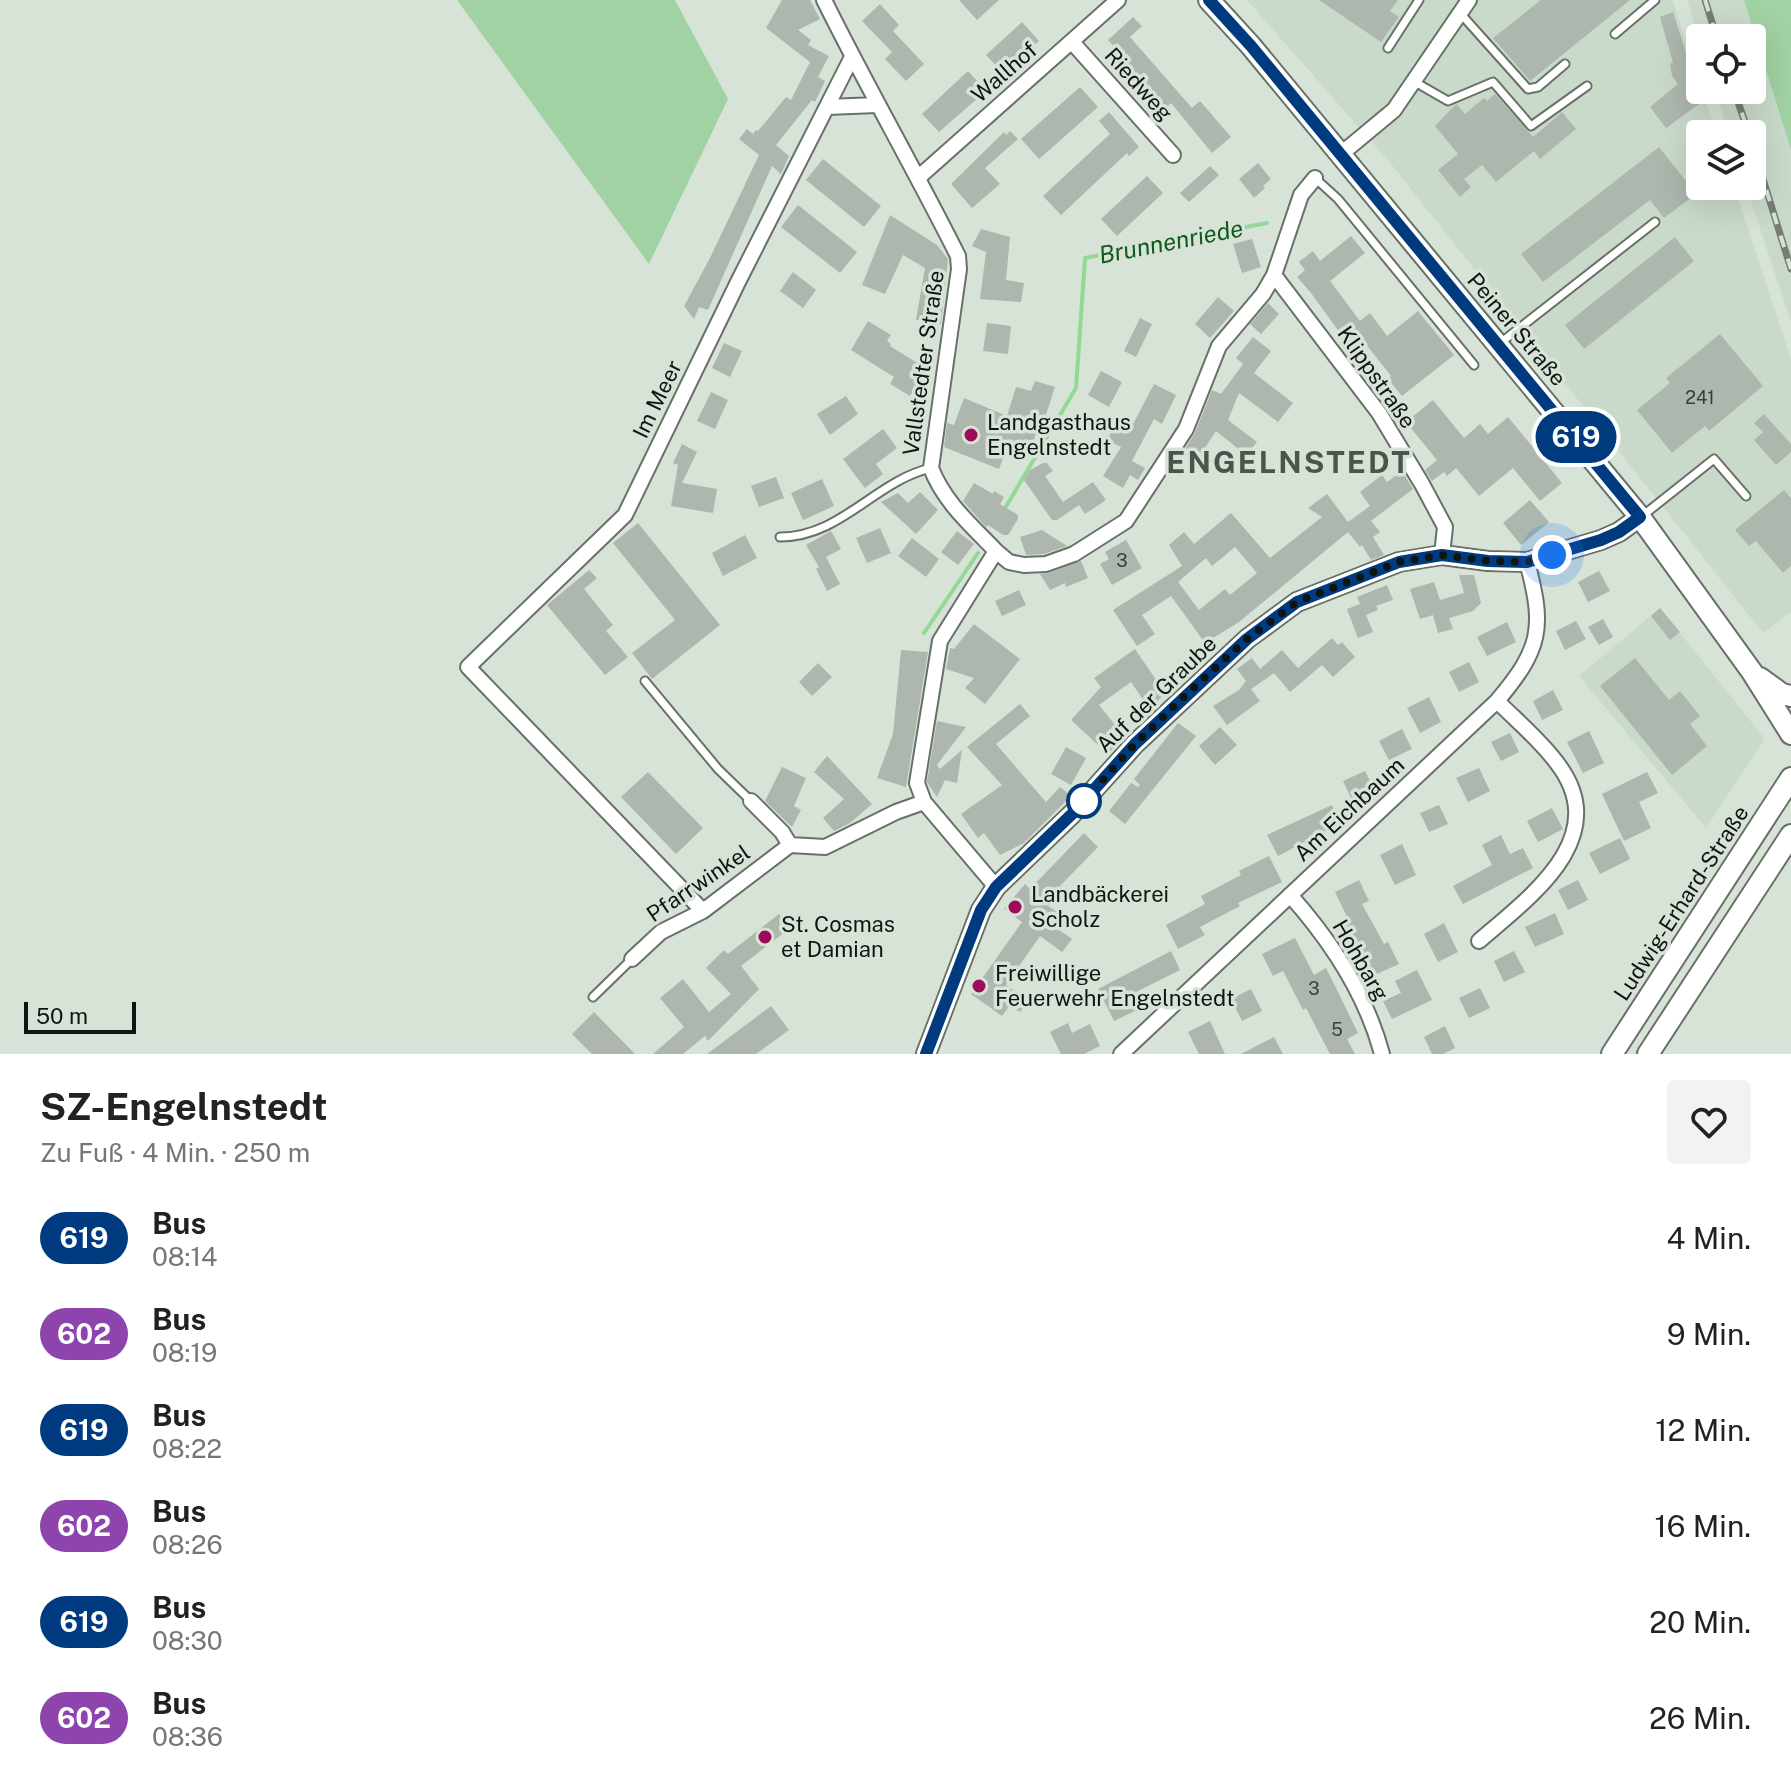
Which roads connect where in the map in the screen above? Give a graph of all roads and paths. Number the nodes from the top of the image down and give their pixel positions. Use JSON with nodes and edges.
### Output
{"nodes":[{"id":1,"x":824,"y":0,"type":"edge"},
{"id":2,"x":1118,"y":0,"type":"edge"},
{"id":3,"x":1209,"y":0,"type":"edge"},
{"id":4,"x":1419,"y":0,"type":"edge"},
{"id":5,"x":1469,"y":0,"type":"edge"},
{"id":6,"x":1655,"y":0,"type":"edge"},
{"id":7,"x":1460,"y":13,"type":"junction"},
{"id":8,"x":1615,"y":34,"type":"dead end"},
{"id":9,"x":1072,"y":42,"type":"junction"},
{"id":10,"x":1388,"y":48,"type":"dead end"},
{"id":11,"x":852,"y":57,"type":"junction"},
{"id":12,"x":1565,"y":64,"type":"dead end"},
{"id":13,"x":1415,"y":82,"type":"junction"},
{"id":14,"x":1587,"y":86,"type":"dead end"},
{"id":15,"x":877,"y":105,"type":"junction"},
{"id":16,"x":827,"y":107,"type":"junction"},
{"id":17,"x":1341,"y":154,"type":"junction"},
{"id":18,"x":1173,"y":155,"type":"dead end"},
{"id":19,"x":919,"y":177,"type":"junction"},
{"id":20,"x":1315,"y":178,"type":"joint"},
{"id":21,"x":1655,"y":222,"type":"dead end"},
{"id":22,"x":1274,"y":275,"type":"junction"},
{"id":23,"x":1499,"y":344,"type":"junction"},
{"id":24,"x":1474,"y":365,"type":"dead end"},
{"id":25,"x":931,"y":468,"type":"junction"},
{"id":26,"x":1746,"y":496,"type":"dead end"},
{"id":27,"x":1640,"y":517,"type":"junction"},
{"id":28,"x":780,"y":537,"type":"dead end"},
{"id":29,"x":996,"y":551,"type":"junction"},
{"id":30,"x":1442,"y":555,"type":"junction"},
{"id":31,"x":1527,"y":562,"type":"junction"},
{"id":32,"x":1752,"y":672,"type":"junction"},
{"id":33,"x":645,"y":681,"type":"dead end"},
{"id":34,"x":1791,"y":696,"type":"edge"},
{"id":35,"x":1497,"y":701,"type":"junction"},
{"id":36,"x":1791,"y":734,"type":"edge"},
{"id":37,"x":1791,"y":778,"type":"edge"},
{"id":38,"x":751,"y":801,"type":"joint"},
{"id":39,"x":924,"y":802,"type":"junction"},
{"id":40,"x":1791,"y":835,"type":"edge"},
{"id":41,"x":790,"y":845,"type":"junction"},
{"id":42,"x":1791,"y":866,"type":"edge"},
{"id":43,"x":1764,"y":877,"type":"junction"},
{"id":44,"x":996,"y":887,"type":"junction"},
{"id":45,"x":1290,"y":895,"type":"junction"},
{"id":46,"x":703,"y":911,"type":"junction"},
{"id":47,"x":1479,"y":941,"type":"dead end"},
{"id":48,"x":632,"y":959,"type":"joint"},
{"id":49,"x":593,"y":997,"type":"dead end"},
{"id":50,"x":926,"y":1054,"type":"edge"},
{"id":51,"x":1121,"y":1054,"type":"edge"},
{"id":52,"x":1382,"y":1054,"type":"edge"},
{"id":53,"x":1612,"y":1054,"type":"edge"},
{"id":54,"x":1648,"y":1054,"type":"edge"}],
"edges":[{"from":1,"to":11,"type":"street","name":"Vallstedter Straße"},
{"from":2,"to":9,"type":"street","name":"Wallhof"},
{"from":3,"to":17,"type":"main road","name":"Peiner Straße"},
{"from":4,"to":10,"type":"lane"},
{"from":5,"to":7,"type":"street"},
{"from":6,"to":8,"type":"lane"},
{"from":7,"to":12,"type":"lane"},
{"from":7,"to":13,"type":"street"},
{"from":9,"to":18,"type":"street","name":"Riedweg"},
{"from":9,"to":19,"type":"street","name":"Wallhof"},
{"from":11,"to":15,"type":"street","name":"Vallstedter Straße"},
{"from":11,"to":16,"type":"street","name":"Im Meer"},
{"from":13,"to":14,"type":"lane"},
{"from":13,"to":17,"type":"street"},
{"from":15,"to":16,"type":"street"},
{"from":15,"to":19,"type":"street","name":"Vallstedter Straße"},
{"from":16,"to":46,"type":"street","name":"Im Meer"},
{"from":17,"to":23,"type":"main road","name":"Peiner Straße"},
{"from":19,"to":25,"type":"street","name":"Vallstedter Straße"},
{"from":20,"to":22,"type":"street"},
{"from":20,"to":24,"type":"lane"},
{"from":21,"to":23,"type":"lane"},
{"from":22,"to":29,"type":"street"},
{"from":22,"to":30,"type":"street","name":"Klippstraße"},
{"from":23,"to":27,"type":"main road","name":"Peiner Straße"},
{"from":25,"to":28,"type":"lane"},
{"from":25,"to":29,"type":"street","name":"Vallstedter Straße"},
{"from":26,"to":27,"type":"lane"},
{"from":27,"to":31,"type":"street","name":"Auf der Graube"},
{"from":27,"to":32,"type":"main road","name":"Peiner Straße"},
{"from":29,"to":39,"type":"street"},
{"from":30,"to":31,"type":"street","name":"Auf der Graube"},
{"from":30,"to":44,"type":"street","name":"Auf der Graube"},
{"from":31,"to":35,"type":"street","name":"Am Eichbaum"},
{"from":32,"to":34,"type":"main road"},
{"from":32,"to":36,"type":"main road","name":"Peiner Straße"},
{"from":33,"to":38,"type":"lane"},
{"from":35,"to":45,"type":"street","name":"Am Eichbaum"},
{"from":35,"to":47,"type":"street"},
{"from":37,"to":53,"type":"main road","name":"Ludwig-Erhard-Straße"},
{"from":38,"to":41,"type":"street"},
{"from":39,"to":41,"type":"street"},
{"from":39,"to":44,"type":"street"},
{"from":40,"to":43,"type":"main road"},
{"from":41,"to":46,"type":"street","name":"Pfarrwinkel"},
{"from":42,"to":43,"type":"main road"},
{"from":43,"to":54,"type":"main road"},
{"from":44,"to":50,"type":"street","name":"Auf der Graube"},
{"from":45,"to":51,"type":"street","name":"Am Eichbaum"},
{"from":45,"to":52,"type":"street","name":"Hohbarg"},
{"from":46,"to":48,"type":"street","name":"Pfarrwinkel"},
{"from":48,"to":49,"type":"lane"}]}
